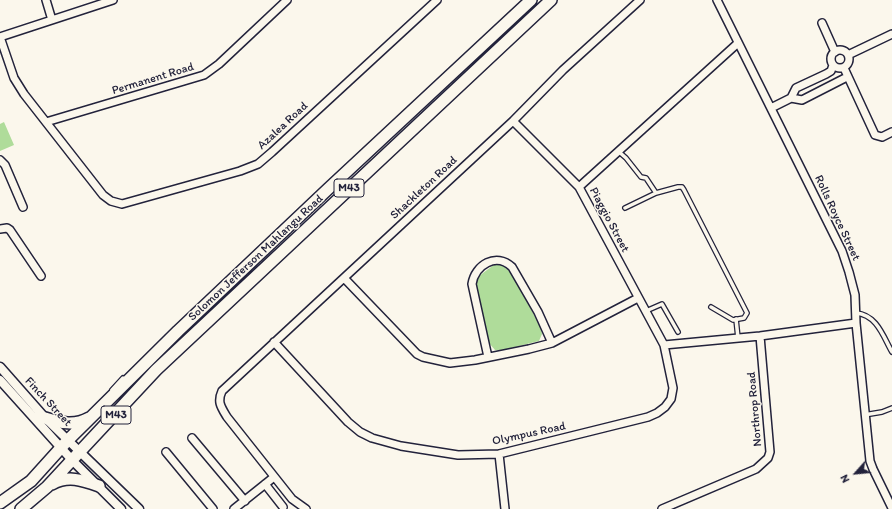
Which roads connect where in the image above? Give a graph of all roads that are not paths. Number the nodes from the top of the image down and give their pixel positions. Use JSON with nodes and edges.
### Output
{"nodes":[{"id":1,"x":46,"y":0,"type":"edge"},
{"id":2,"x":113,"y":0,"type":"edge"},
{"id":3,"x":287,"y":0,"type":"edge"},
{"id":4,"x":436,"y":0,"type":"edge"},
{"id":5,"x":531,"y":0,"type":"edge"},
{"id":6,"x":550,"y":0,"type":"edge"},
{"id":7,"x":640,"y":0,"type":"edge"},
{"id":8,"x":717,"y":0,"type":"edge"},
{"id":9,"x":52,"y":20,"type":"junction"},
{"id":10,"x":822,"y":22,"type":"dead end"},
{"id":11,"x":892,"y":34,"type":"edge"},
{"id":12,"x":0,"y":37,"type":"edge"},
{"id":13,"x":738,"y":43,"type":"junction"},
{"id":14,"x":835,"y":52,"type":"junction"},
{"id":15,"x":848,"y":56,"type":"junction"},
{"id":16,"x":833,"y":65,"type":"junction"},
{"id":17,"x":844,"y":68,"type":"junction"},
{"id":18,"x":848,"y":76,"type":"junction"},
{"id":19,"x":793,"y":97,"type":"junction"},
{"id":20,"x":771,"y":108,"type":"junction"},
{"id":21,"x":513,"y":120,"type":"junction"},
{"id":22,"x":46,"y":122,"type":"junction"},
{"id":23,"x":892,"y":132,"type":"edge"},
{"id":24,"x":618,"y":151,"type":"junction"},
{"id":25,"x":0,"y":160,"type":"edge"},
{"id":26,"x":579,"y":187,"type":"junction"},
{"id":27,"x":656,"y":193,"type":"junction"},
{"id":28,"x":23,"y":207,"type":"dead end"},
{"id":29,"x":625,"y":208,"type":"dead end"},
{"id":30,"x":0,"y":229,"type":"edge"},
{"id":31,"x":41,"y":276,"type":"dead end"},
{"id":32,"x":344,"y":278,"type":"junction"},
{"id":33,"x":638,"y":298,"type":"junction"},
{"id":34,"x":711,"y":307,"type":"dead end"},
{"id":35,"x":646,"y":311,"type":"junction"},
{"id":36,"x":856,"y":314,"type":"junction"},
{"id":37,"x":736,"y":319,"type":"junction"},
{"id":38,"x":856,"y":323,"type":"junction"},
{"id":39,"x":678,"y":332,"type":"dead end"},
{"id":40,"x":760,"y":336,"type":"junction"},
{"id":41,"x":738,"y":338,"type":"junction"},
{"id":42,"x":168,"y":342,"type":"junction"},
{"id":43,"x":274,"y":342,"type":"junction"},
{"id":44,"x":552,"y":343,"type":"junction"},
{"id":45,"x":664,"y":345,"type":"junction"},
{"id":46,"x":892,"y":352,"type":"edge"},
{"id":47,"x":488,"y":357,"type":"junction"},
{"id":48,"x":0,"y":367,"type":"edge"},
{"id":49,"x":132,"y":370,"type":"dead end"},
{"id":50,"x":126,"y":375,"type":"dead end"},
{"id":51,"x":2,"y":383,"type":"edge"},
{"id":52,"x":892,"y":408,"type":"edge"},
{"id":53,"x":96,"y":412,"type":"junction"},
{"id":54,"x":864,"y":415,"type":"junction"},
{"id":55,"x":45,"y":418,"type":"junction"},
{"id":56,"x":192,"y":438,"type":"dead end"},
{"id":57,"x":65,"y":444,"type":"junction"},
{"id":58,"x":80,"y":452,"type":"junction"},
{"id":59,"x":166,"y":452,"type":"dead end"},
{"id":60,"x":499,"y":454,"type":"junction"},
{"id":61,"x":72,"y":460,"type":"junction"},
{"id":62,"x":274,"y":477,"type":"junction"},
{"id":63,"x":265,"y":484,"type":"junction"},
{"id":64,"x":99,"y":486,"type":"junction"},
{"id":65,"x":47,"y":487,"type":"junction"},
{"id":66,"x":245,"y":501,"type":"junction"},
{"id":67,"x":0,"y":503,"type":"edge"},
{"id":68,"x":283,"y":507,"type":"dead end"},
{"id":69,"x":892,"y":508,"type":"edge"},
{"id":70,"x":21,"y":509,"type":"edge"},
{"id":71,"x":121,"y":509,"type":"edge"},
{"id":72,"x":138,"y":509,"type":"edge"},
{"id":73,"x":213,"y":509,"type":"edge"},
{"id":74,"x":234,"y":509,"type":"edge"},
{"id":75,"x":306,"y":509,"type":"edge"},
{"id":76,"x":505,"y":509,"type":"edge"},
{"id":77,"x":662,"y":509,"type":"edge"}],
"edges":[{"from":1,"to":9,"type":"street"},
{"from":2,"to":9,"type":"street"},
{"from":3,"to":22,"type":"street","name":"Permanent Road"},
{"from":4,"to":22,"type":"street","name":"Azalea Road"},
{"from":5,"to":42,"type":"main road","name":"Solomon Jefferson Mahlangu Road","number":"M43"},
{"from":6,"to":58,"type":"main road","name":"Solomon Jefferson Mahlangu Road","number":"M43"},
{"from":7,"to":21,"type":"street","name":"Shackleton Road"},
{"from":8,"to":13,"type":"street","name":"Rolls Royce Street"},
{"from":9,"to":12,"type":"street"},
{"from":10,"to":14,"type":"street"},
{"from":11,"to":15,"type":"street"},
{"from":12,"to":22,"type":"street"},
{"from":13,"to":20,"type":"street","name":"Rolls Royce Street"},
{"from":13,"to":24,"type":"street"},
{"from":14,"to":15,"type":"street"},
{"from":14,"to":16,"type":"street"},
{"from":15,"to":17,"type":"street"},
{"from":16,"to":17,"type":"street"},
{"from":16,"to":19,"type":"street"},
{"from":17,"to":18,"type":"street"},
{"from":18,"to":19,"type":"street"},
{"from":18,"to":23,"type":"street"},
{"from":19,"to":20,"type":"street"},
{"from":20,"to":36,"type":"street","name":"Rolls Royce Street"},
{"from":21,"to":26,"type":"street","name":"Piaggio Street"},
{"from":21,"to":32,"type":"street","name":"Shackleton Road"},
{"from":24,"to":26,"type":"street"},
{"from":24,"to":27,"type":"lane"},
{"from":25,"to":28,"type":"street"},
{"from":26,"to":33,"type":"street","name":"Piaggio Street"},
{"from":27,"to":29,"type":"lane"},
{"from":27,"to":37,"type":"lane"},
{"from":30,"to":31,"type":"street"},
{"from":32,"to":43,"type":"street","name":"Shackleton Road"},
{"from":32,"to":47,"type":"street"},
{"from":33,"to":35,"type":"street","name":"Piaggio Street"},
{"from":33,"to":44,"type":"street"},
{"from":34,"to":37,"type":"lane"},
{"from":35,"to":39,"type":"lane"},
{"from":35,"to":45,"type":"street","name":"Piaggio Street"},
{"from":36,"to":38,"type":"street","name":"Rolls Royce Street"},
{"from":36,"to":46,"type":"lane"},
{"from":37,"to":41,"type":"lane"},
{"from":38,"to":40,"type":"street"},
{"from":38,"to":54,"type":"street","name":"Rolls Royce Street"},
{"from":40,"to":41,"type":"street"},
{"from":40,"to":77,"type":"street","name":"Northrop Road"},
{"from":41,"to":45,"type":"street"},
{"from":42,"to":49,"type":"lane"},
{"from":42,"to":53,"type":"main road","name":"Solomon Jefferson Mahlangu Road","number":"M43"},
{"from":43,"to":60,"type":"street","name":"Olympus Road"},
{"from":43,"to":62,"type":"street","name":"Shackleton Road"},
{"from":44,"to":47,"type":"street"},
{"from":44,"to":47,"type":"street"},
{"from":45,"to":60,"type":"street","name":"Olympus Road"},
{"from":48,"to":55,"type":"street","name":"Finch Street"},
{"from":50,"to":53,"type":"lane"},
{"from":51,"to":57,"type":"street","name":"Finch Street"},
{"from":52,"to":54,"type":"lane"},
{"from":53,"to":55,"type":"main road"},
{"from":53,"to":57,"type":"main road","name":"Solomon Jefferson Mahlangu Road","number":"M43"},
{"from":54,"to":69,"type":"street","name":"Rolls Royce Street"},
{"from":55,"to":57,"type":"street","name":"Finch Street"},
{"from":56,"to":66,"type":"street"},
{"from":57,"to":58,"type":"street","name":"Finch Street"},
{"from":57,"to":61,"type":"street","name":"Finch Street"},
{"from":57,"to":67,"type":"main road","name":"Solomon Jefferson Mahlangu Road","number":"M43"},
{"from":58,"to":61,"type":"main road","name":"Solomon Jefferson Mahlangu Road","number":"M43"},
{"from":58,"to":72,"type":"street","name":"Finch Street"},
{"from":59,"to":73,"type":"street"},
{"from":60,"to":76,"type":"street"},
{"from":61,"to":64,"type":"street","name":"Finch Street"},
{"from":61,"to":65,"type":"main road","name":"Solomon Jefferson Mahlangu Road","number":"M43"},
{"from":62,"to":63,"type":"street"},
{"from":62,"to":75,"type":"street"},
{"from":63,"to":66,"type":"street"},
{"from":63,"to":68,"type":"street"},
{"from":64,"to":65,"type":"main road"},
{"from":64,"to":71,"type":"street","name":"Finch Street"},
{"from":65,"to":70,"type":"main road","name":"Solomon Jefferson Mahlangu Road","number":"M43"},
{"from":66,"to":74,"type":"street"}]}
